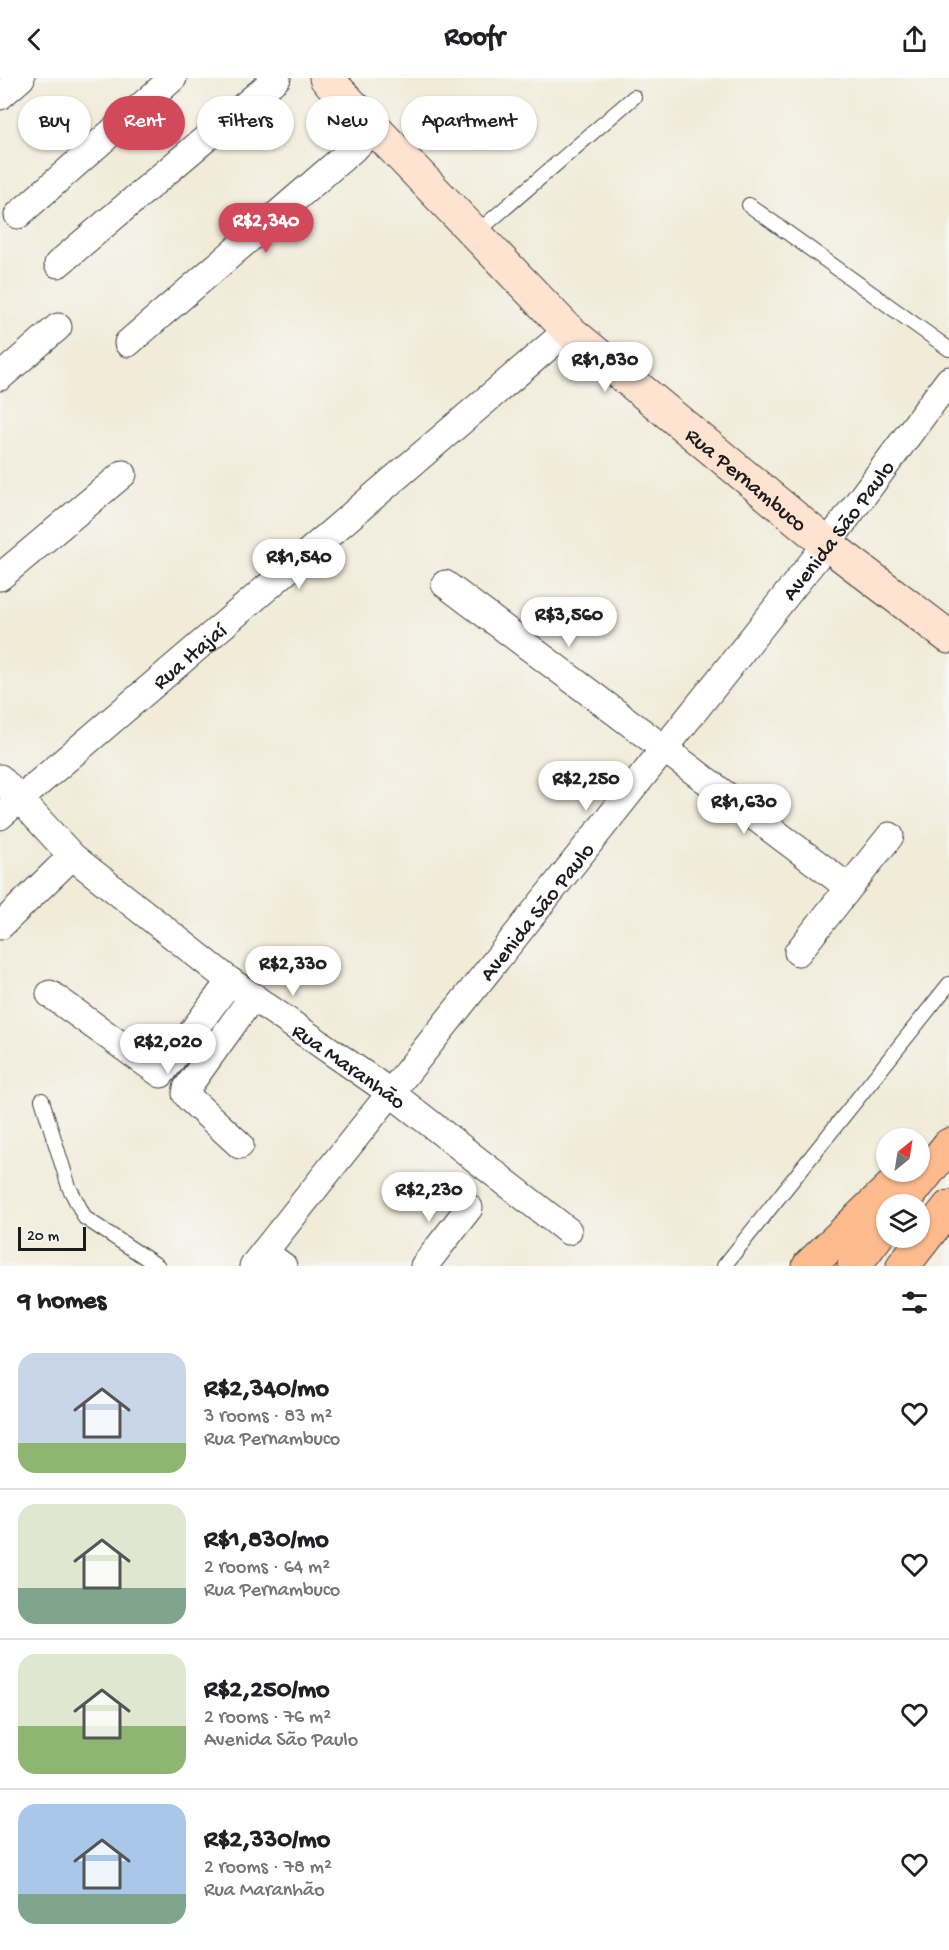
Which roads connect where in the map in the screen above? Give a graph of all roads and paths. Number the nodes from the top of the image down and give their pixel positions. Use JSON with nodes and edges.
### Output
{"nodes":[{"id":1,"x":21,"y":78,"type":"edge"},
{"id":2,"x":173,"y":78,"type":"edge"},
{"id":3,"x":277,"y":78,"type":"edge"},
{"id":4,"x":335,"y":82,"type":"edge"},
{"id":5,"x":0,"y":96,"type":"edge"},
{"id":6,"x":346,"y":96,"type":"edge"},
{"id":7,"x":634,"y":97,"type":"dead end"},
{"id":8,"x":389,"y":146,"type":"edge"},
{"id":9,"x":352,"y":150,"type":"edge"},
{"id":10,"x":749,"y":205,"type":"dead end"},
{"id":11,"x":18,"y":215,"type":"dead end"},
{"id":12,"x":475,"y":234,"type":"junction"},
{"id":13,"x":58,"y":264,"type":"dead end"},
{"id":14,"x":57,"y":327,"type":"dead end"},
{"id":15,"x":568,"y":330,"type":"junction"},
{"id":16,"x":128,"y":343,"type":"dead end"},
{"id":17,"x":949,"y":349,"type":"edge"},
{"id":18,"x":0,"y":377,"type":"edge"},
{"id":19,"x":949,"y":380,"type":"edge"},
{"id":20,"x":123,"y":474,"type":"dead end"},
{"id":21,"x":827,"y":543,"type":"junction"},
{"id":22,"x":0,"y":578,"type":"edge"},
{"id":23,"x":446,"y":584,"type":"dead end"},
{"id":24,"x":949,"y":638,"type":"edge"},
{"id":25,"x":665,"y":748,"type":"junction"},
{"id":26,"x":0,"y":778,"type":"edge"},
{"id":27,"x":9,"y":808,"type":"edge"},
{"id":28,"x":890,"y":836,"type":"dead end"},
{"id":29,"x":72,"y":856,"type":"junction"},
{"id":30,"x":848,"y":887,"type":"junction"},
{"id":31,"x":0,"y":926,"type":"edge"},
{"id":32,"x":798,"y":952,"type":"dead end"},
{"id":33,"x":230,"y":981,"type":"junction"},
{"id":34,"x":949,"y":984,"type":"edge"},
{"id":35,"x":50,"y":994,"type":"dead end"},
{"id":36,"x":253,"y":996,"type":"junction"},
{"id":37,"x":391,"y":1094,"type":"junction"},
{"id":38,"x":42,"y":1100,"type":"dead end"},
{"id":39,"x":949,"y":1131,"type":"edge"},
{"id":40,"x":240,"y":1145,"type":"dead end"},
{"id":41,"x":949,"y":1145,"type":"edge"},
{"id":42,"x":930,"y":1149,"type":"edge"},
{"id":43,"x":897,"y":1182,"type":"edge"},
{"id":44,"x":910,"y":1194,"type":"edge"},
{"id":45,"x":949,"y":1207,"type":"edge"},
{"id":46,"x":469,"y":1208,"type":"dead end"},
{"id":47,"x":568,"y":1231,"type":"dead end"},
{"id":48,"x":876,"y":1237,"type":"edge"},
{"id":49,"x":267,"y":1261,"type":"edge"},
{"id":50,"x":158,"y":1266,"type":"edge"},
{"id":51,"x":424,"y":1266,"type":"edge"},
{"id":52,"x":724,"y":1266,"type":"edge"},
{"id":53,"x":809,"y":1266,"type":"edge"},
{"id":54,"x":854,"y":1266,"type":"edge"},
{"id":55,"x":903,"y":1266,"type":"edge"}],
"edges":[{"from":1,"to":5,"type":"street"},
{"from":2,"to":11,"type":"street"},
{"from":3,"to":13,"type":"street"},
{"from":4,"to":6,"type":"street","name":"Rua Pernambuco"},
{"from":7,"to":12,"type":"lane"},
{"from":8,"to":12,"type":"street","name":"Rua Pernambuco"},
{"from":9,"to":16,"type":"street"},
{"from":10,"to":17,"type":"lane"},
{"from":12,"to":15,"type":"street","name":"Rua Pernambuco"},
{"from":14,"to":18,"type":"street"},
{"from":15,"to":21,"type":"street","name":"Rua Pernambuco"},
{"from":15,"to":27,"type":"street","name":"Rua Itajaí"},
{"from":19,"to":21,"type":"street","name":"Avenida São Paulo"},
{"from":20,"to":22,"type":"street"},
{"from":21,"to":24,"type":"street","name":"Rua Pernambuco"},
{"from":21,"to":25,"type":"street","name":"Avenida São Paulo"},
{"from":23,"to":25,"type":"street"},
{"from":25,"to":30,"type":"street"},
{"from":25,"to":37,"type":"street","name":"Avenida São Paulo"},
{"from":26,"to":27,"type":"street","name":"Rua Maranhão"},
{"from":27,"to":29,"type":"street","name":"Rua Maranhão"},
{"from":28,"to":30,"type":"street"},
{"from":29,"to":31,"type":"street"},
{"from":29,"to":33,"type":"street","name":"Rua Maranhão"},
{"from":30,"to":32,"type":"street"},
{"from":33,"to":35,"type":"street"},
{"from":33,"to":36,"type":"street","name":"Rua Maranhão"},
{"from":34,"to":52,"type":"lane"},
{"from":36,"to":37,"type":"street","name":"Rua Maranhão"},
{"from":36,"to":40,"type":"street"},
{"from":37,"to":47,"type":"street","name":"Rua Maranhão"},
{"from":37,"to":49,"type":"street","name":"Avenida São Paulo"},
{"from":38,"to":50,"type":"lane"},
{"from":39,"to":42,"type":"highway"},
{"from":41,"to":44,"type":"highway"},
{"from":43,"to":53,"type":"highway"},
{"from":45,"to":55,"type":"highway"},
{"from":46,"to":51,"type":"street"},
{"from":48,"to":54,"type":"highway"}]}
